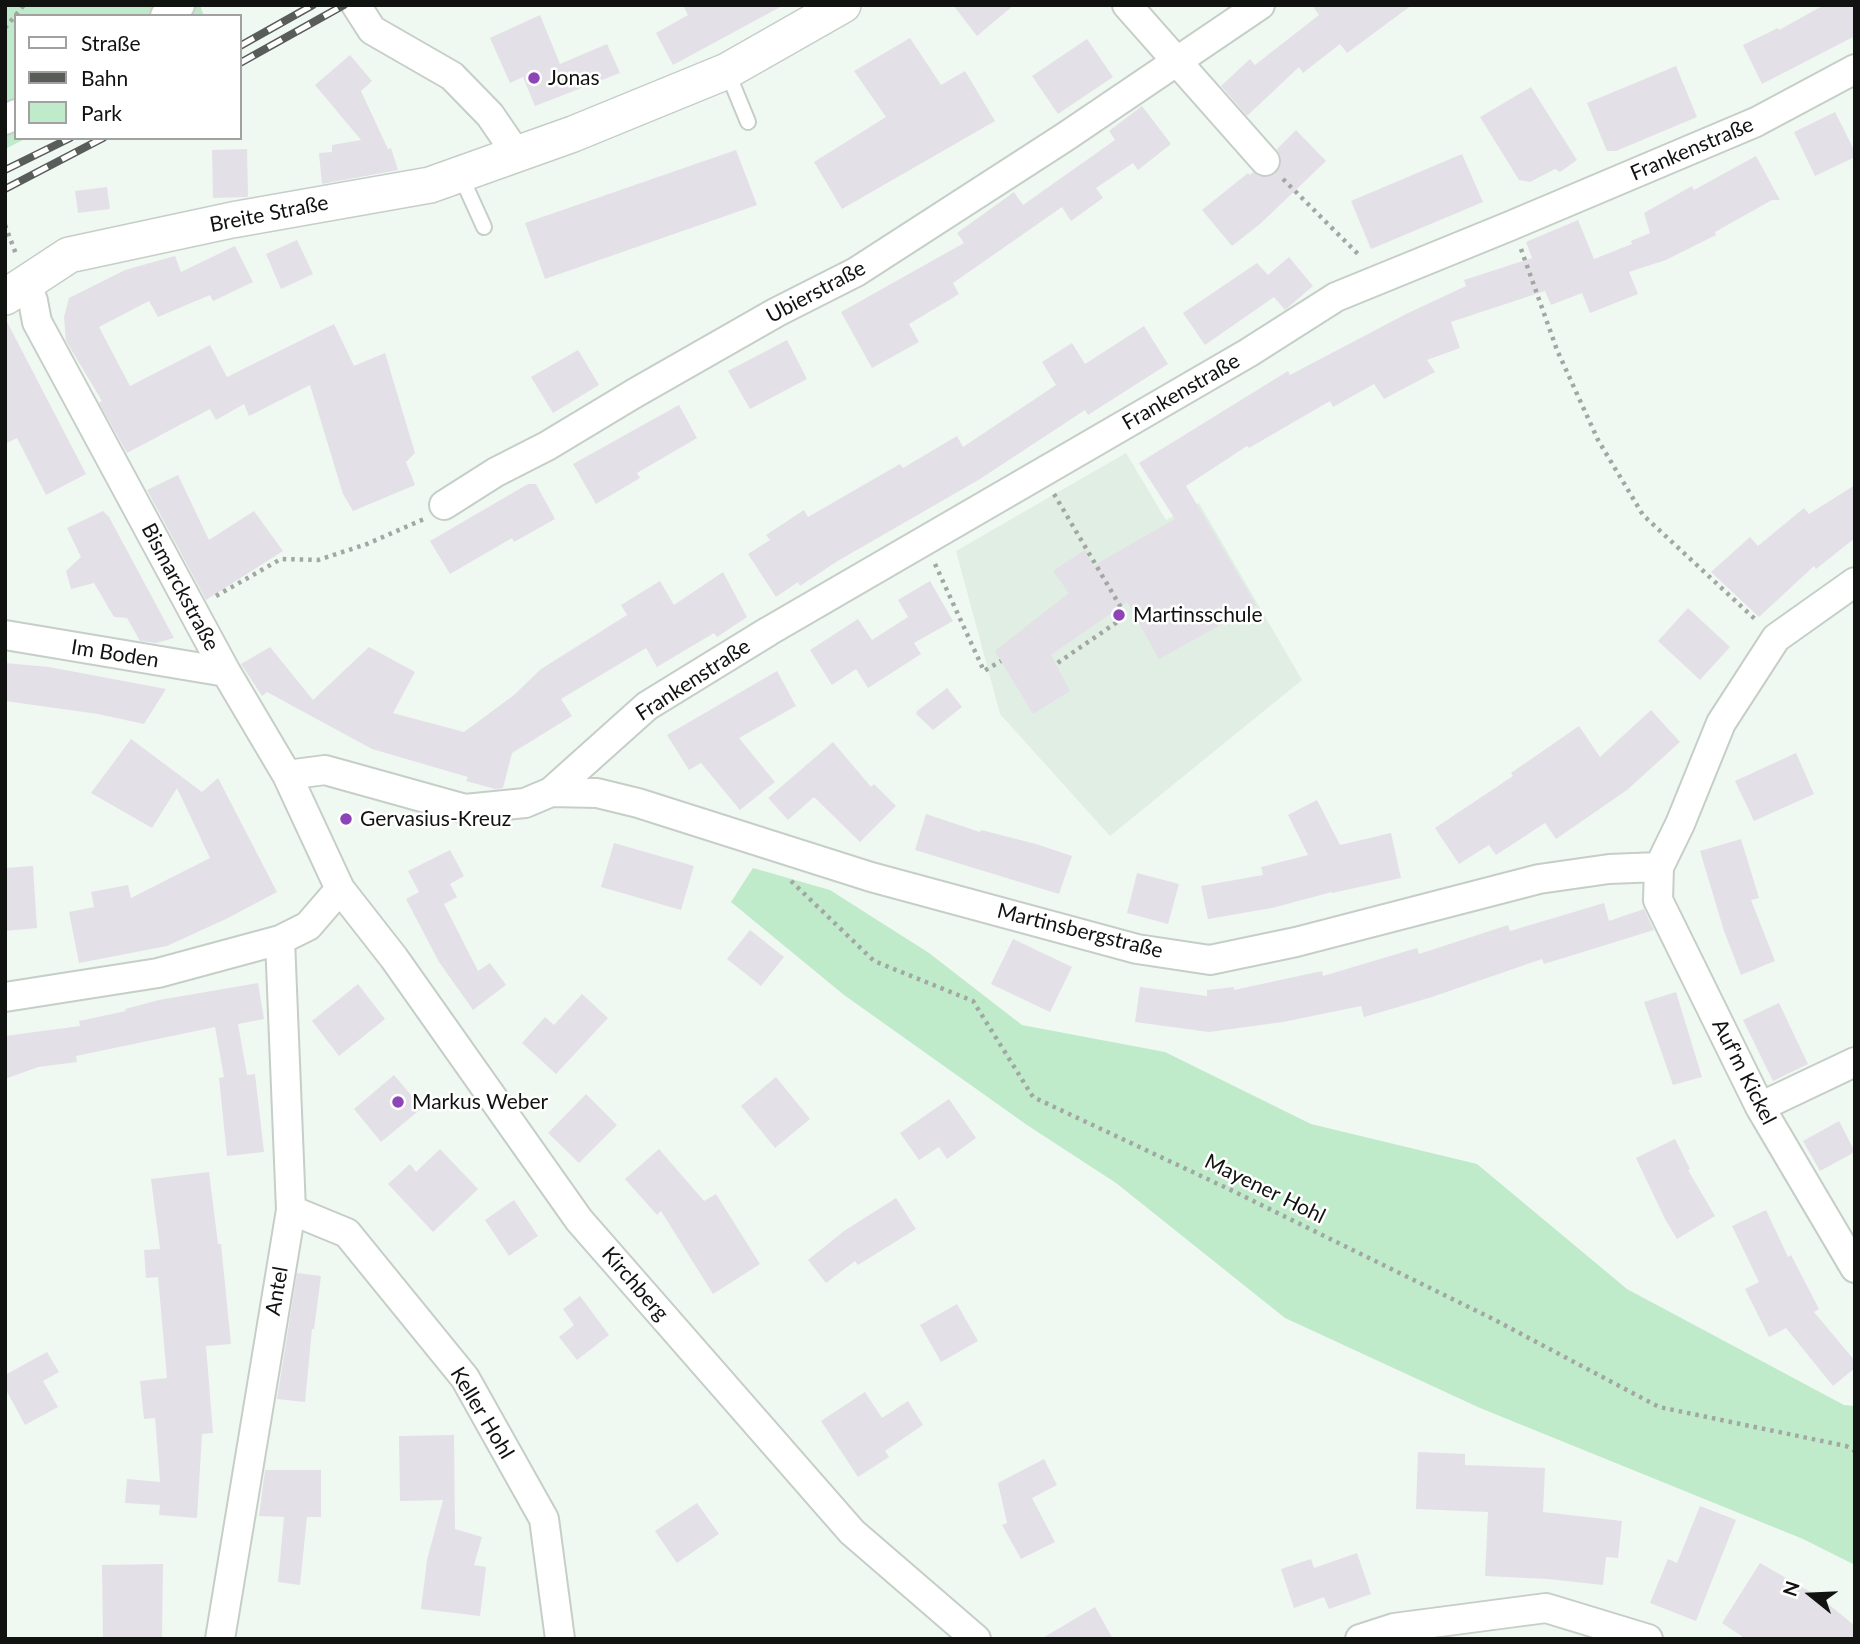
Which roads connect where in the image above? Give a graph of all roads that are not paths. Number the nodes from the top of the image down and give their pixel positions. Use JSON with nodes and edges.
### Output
{"nodes":[{"id":1,"x":356,"y":5,"type":"edge"},
{"id":2,"x":843,"y":5,"type":"edge"},
{"id":3,"x":1127,"y":5,"type":"edge"},
{"id":4,"x":1260,"y":5,"type":"edge"},
{"id":5,"x":1178,"y":61,"type":"junction"},
{"id":6,"x":1855,"y":69,"type":"edge"},
{"id":7,"x":727,"y":71,"type":"junction"},
{"id":8,"x":748,"y":121,"type":"dead end"},
{"id":9,"x":516,"y":153,"type":"junction"},
{"id":10,"x":1265,"y":161,"type":"dead end"},
{"id":11,"x":460,"y":174,"type":"junction"},
{"id":12,"x":484,"y":227,"type":"dead end"},
{"id":13,"x":16,"y":290,"type":"edge"},
{"id":14,"x":443,"y":505,"type":"road end"},
{"id":15,"x":1855,"y":582,"type":"edge"},
{"id":16,"x":5,"y":635,"type":"edge"},
{"id":17,"x":226,"y":672,"type":"junction"},
{"id":18,"x":287,"y":775,"type":"junction"},
{"id":19,"x":551,"y":792,"type":"junction"},
{"id":20,"x":1659,"y":867,"type":"junction"},
{"id":21,"x":340,"y":889,"type":"junction"},
{"id":22,"x":279,"y":940,"type":"junction"},
{"id":23,"x":5,"y":997,"type":"edge"},
{"id":24,"x":1855,"y":1062,"type":"edge"},
{"id":25,"x":1760,"y":1107,"type":"junction"},
{"id":26,"x":291,"y":1210,"type":"junction"},
{"id":27,"x":1855,"y":1268,"type":"edge"},
{"id":28,"x":220,"y":1639,"type":"edge"},
{"id":29,"x":560,"y":1639,"type":"edge"},
{"id":30,"x":976,"y":1639,"type":"edge"},
{"id":31,"x":1360,"y":1639,"type":"edge"},
{"id":32,"x":1648,"y":1639,"type":"edge"}],
"edges":[{"from":1,"to":9,"type":"street"},
{"from":2,"to":7,"type":"street","name":"Breite Straße"},
{"from":3,"to":5,"type":"street"},
{"from":4,"to":5,"type":"street","name":"Ubierstraße"},
{"from":5,"to":10,"type":"street"},
{"from":5,"to":14,"type":"street","name":"Ubierstraße"},
{"from":6,"to":19,"type":"street","name":"Frankenstraße"},
{"from":7,"to":8,"type":"lane"},
{"from":7,"to":9,"type":"street","name":"Breite Straße"},
{"from":9,"to":11,"type":"street","name":"Breite Straße"},
{"from":11,"to":12,"type":"lane"},
{"from":11,"to":13,"type":"street","name":"Breite Straße"},
{"from":13,"to":17,"type":"street","name":"Bismarckstraße"},
{"from":15,"to":20,"type":"street"},
{"from":16,"to":17,"type":"street","name":"Im Boden"},
{"from":17,"to":18,"type":"street","name":"Bismarckstraße"},
{"from":18,"to":19,"type":"street","name":"Martinsbergstraße"},
{"from":18,"to":21,"type":"street","name":"Bismarckstraße"},
{"from":19,"to":20,"type":"street","name":"Martinsbergstraße"},
{"from":20,"to":25,"type":"street","name":"Auf'm Kickel"},
{"from":21,"to":22,"type":"street"},
{"from":21,"to":30,"type":"street","name":"Kirchberg"},
{"from":22,"to":23,"type":"street"},
{"from":22,"to":26,"type":"street","name":"Antel"},
{"from":24,"to":25,"type":"street"},
{"from":25,"to":27,"type":"street","name":"Auf'm Kickel"},
{"from":26,"to":28,"type":"street","name":"Antel"},
{"from":26,"to":29,"type":"street","name":"Keller Hohl"},
{"from":31,"to":32,"type":"street"}]}
